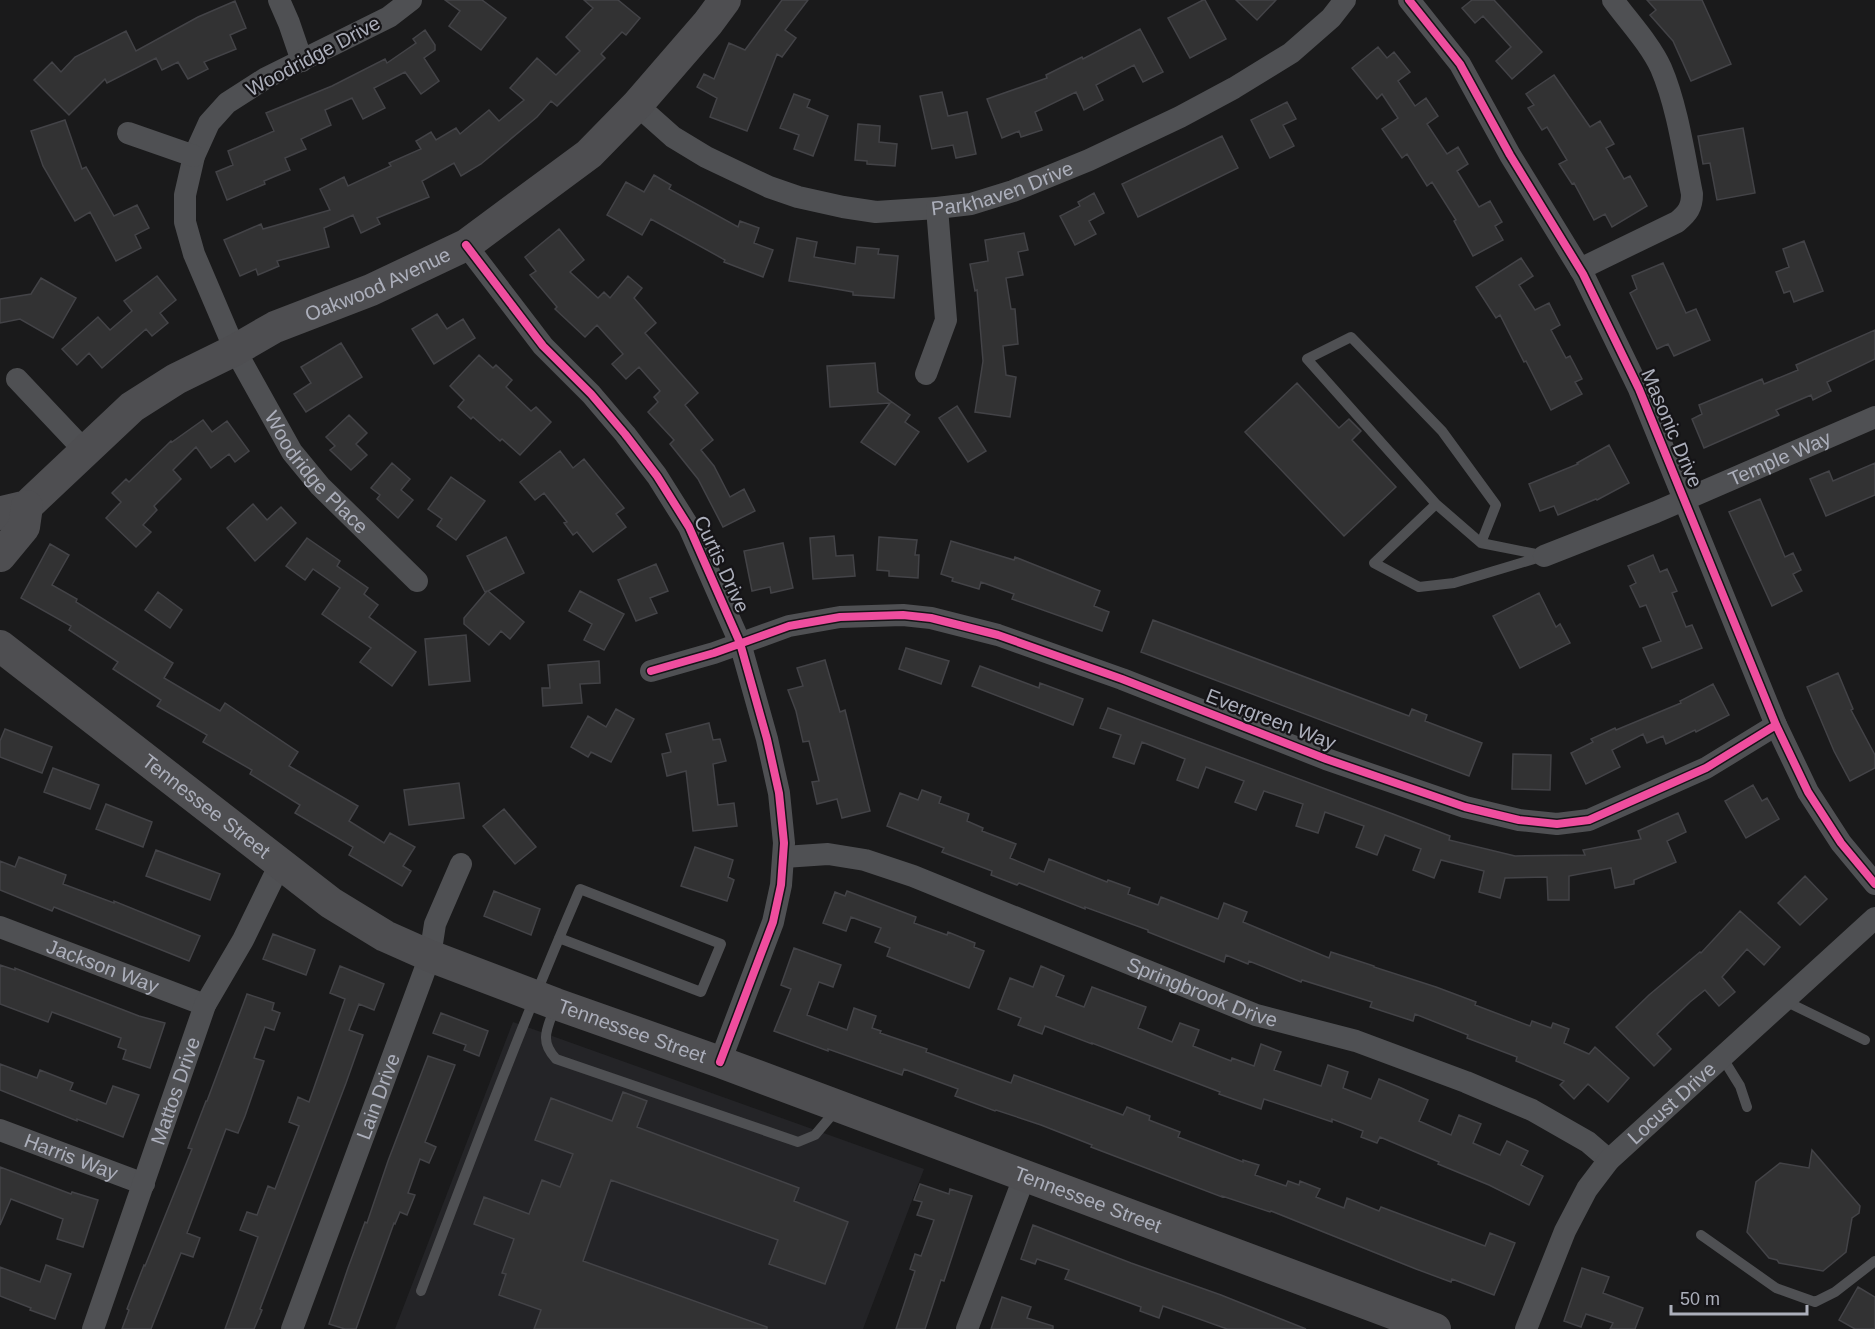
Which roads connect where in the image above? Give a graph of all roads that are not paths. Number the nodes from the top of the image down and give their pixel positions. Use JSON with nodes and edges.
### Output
{"nodes":[{"id":1,"x":279,"y":0,"type":"edge"},
{"id":2,"x":411,"y":0,"type":"edge"},
{"id":3,"x":725,"y":0,"type":"edge"},
{"id":4,"x":1345,"y":0,"type":"edge"},
{"id":5,"x":1409,"y":0,"type":"edge"},
{"id":6,"x":1613,"y":0,"type":"edge"},
{"id":7,"x":302,"y":61,"type":"junction"},
{"id":8,"x":636,"y":105,"type":"junction"},
{"id":9,"x":128,"y":133,"type":"dead end"},
{"id":10,"x":194,"y":156,"type":"junction"},
{"id":11,"x":937,"y":208,"type":"junction"},
{"id":12,"x":466,"y":245,"type":"junction"},
{"id":13,"x":1580,"y":269,"type":"junction"},
{"id":14,"x":235,"y":350,"type":"junction"},
{"id":15,"x":926,"y":374,"type":"dead end"},
{"id":16,"x":17,"y":379,"type":"dead end"},
{"id":17,"x":1875,"y":417,"type":"edge"},
{"id":18,"x":85,"y":451,"type":"junction"},
{"id":19,"x":1685,"y":500,"type":"junction"},
{"id":20,"x":1436,"y":504,"type":"junction"},
{"id":21,"x":13,"y":510,"type":"edge"},
{"id":22,"x":1481,"y":543,"type":"junction"},
{"id":23,"x":0,"y":556,"type":"edge"},
{"id":24,"x":1544,"y":556,"type":"junction"},
{"id":25,"x":417,"y":581,"type":"dead end"},
{"id":26,"x":740,"y":643,"type":"junction"},
{"id":27,"x":0,"y":646,"type":"edge"},
{"id":28,"x":651,"y":671,"type":"dead end"},
{"id":29,"x":1776,"y":725,"type":"junction"},
{"id":30,"x":784,"y":857,"type":"junction"},
{"id":31,"x":280,"y":864,"type":"junction"},
{"id":32,"x":461,"y":864,"type":"dead end"},
{"id":33,"x":1875,"y":884,"type":"edge"},
{"id":34,"x":1875,"y":918,"type":"edge"},
{"id":35,"x":0,"y":927,"type":"edge"},
{"id":36,"x":559,"y":938,"type":"junction"},
{"id":37,"x":430,"y":956,"type":"junction"},
{"id":38,"x":545,"y":1000,"type":"junction"},
{"id":39,"x":1785,"y":1001,"type":"junction"},
{"id":40,"x":205,"y":1005,"type":"junction"},
{"id":41,"x":1865,"y":1040,"type":"dead end"},
{"id":42,"x":1722,"y":1057,"type":"junction"},
{"id":43,"x":720,"y":1062,"type":"junction"},
{"id":44,"x":839,"y":1106,"type":"junction"},
{"id":45,"x":1747,"y":1107,"type":"dead end"},
{"id":46,"x":0,"y":1130,"type":"edge"},
{"id":47,"x":1610,"y":1160,"type":"junction"},
{"id":48,"x":1025,"y":1175,"type":"junction"},
{"id":49,"x":144,"y":1184,"type":"junction"},
{"id":50,"x":1701,"y":1235,"type":"dead end"},
{"id":51,"x":1875,"y":1260,"type":"edge"},
{"id":52,"x":421,"y":1291,"type":"dead end"},
{"id":53,"x":93,"y":1329,"type":"edge"},
{"id":54,"x":292,"y":1329,"type":"edge"},
{"id":55,"x":967,"y":1329,"type":"edge"},
{"id":56,"x":1435,"y":1329,"type":"edge"},
{"id":57,"x":1526,"y":1329,"type":"edge"}],
"edges":[{"from":1,"to":7,"type":"street"},
{"from":2,"to":7,"type":"street","name":"Woodridge Drive"},
{"from":3,"to":8,"type":"main road","name":"Oakwood Avenue"},
{"from":4,"to":11,"type":"street","name":"Parkhaven Drive"},
{"from":5,"to":13,"type":"street","name":"Masonic Drive"},
{"from":6,"to":13,"type":"street"},
{"from":7,"to":10,"type":"street","name":"Woodridge Drive"},
{"from":8,"to":11,"type":"street","name":"Parkhaven Drive"},
{"from":8,"to":12,"type":"main road","name":"Oakwood Avenue"},
{"from":9,"to":10,"type":"street"},
{"from":10,"to":14,"type":"street","name":"Woodridge Drive"},
{"from":11,"to":15,"type":"street"},
{"from":12,"to":14,"type":"main road","name":"Oakwood Avenue"},
{"from":12,"to":26,"type":"street","name":"Curtis Drive"},
{"from":13,"to":19,"type":"street","name":"Masonic Drive"},
{"from":14,"to":18,"type":"main road","name":"Oakwood Avenue"},
{"from":14,"to":25,"type":"street","name":"Woodridge Place"},
{"from":16,"to":18,"type":"street"},
{"from":17,"to":19,"type":"street","name":"Temple Way"},
{"from":18,"to":21,"type":"main road","name":"Oakwood Avenue"},
{"from":19,"to":24,"type":"street","name":"Temple Way"},
{"from":19,"to":29,"type":"street","name":"Masonic Drive"},
{"from":20,"to":22,"type":"lane"},
{"from":20,"to":22,"type":"lane"},
{"from":20,"to":24,"type":"lane"},
{"from":21,"to":23,"type":"main road","name":"Oakwood Avenue"},
{"from":22,"to":24,"type":"lane"},
{"from":26,"to":28,"type":"street","name":"Evergreen Way"},
{"from":26,"to":29,"type":"street","name":"Evergreen Way"},
{"from":26,"to":30,"type":"street","name":"Curtis Drive"},
{"from":27,"to":31,"type":"main road","name":"Tennessee Street"},
{"from":29,"to":33,"type":"street","name":"Masonic Drive"},
{"from":30,"to":43,"type":"street","name":"Curtis Drive"},
{"from":30,"to":47,"type":"street","name":"Springbrook Drive"},
{"from":31,"to":37,"type":"main road","name":"Tennessee Street"},
{"from":31,"to":40,"type":"street","name":"Mattos Drive"},
{"from":32,"to":37,"type":"street","name":"Lain Drive"},
{"from":34,"to":39,"type":"street","name":"Locust Drive"},
{"from":35,"to":40,"type":"street","name":"Jackson Way"},
{"from":36,"to":36,"type":"lane"},
{"from":36,"to":38,"type":"lane"},
{"from":37,"to":38,"type":"main road","name":"Tennessee Street"},
{"from":37,"to":54,"type":"street","name":"Lain Drive"},
{"from":38,"to":43,"type":"main road","name":"Tennessee Street"},
{"from":38,"to":44,"type":"lane"},
{"from":38,"to":52,"type":"lane"},
{"from":39,"to":41,"type":"lane"},
{"from":39,"to":42,"type":"street","name":"Locust Drive"},
{"from":40,"to":49,"type":"street","name":"Mattos Drive"},
{"from":42,"to":45,"type":"lane"},
{"from":42,"to":47,"type":"street","name":"Locust Drive"},
{"from":43,"to":44,"type":"main road","name":"Tennessee Street"},
{"from":44,"to":48,"type":"main road","name":"Tennessee Street"},
{"from":46,"to":49,"type":"street","name":"Harris Way"},
{"from":47,"to":57,"type":"street","name":"Locust Drive"},
{"from":48,"to":55,"type":"street"},
{"from":48,"to":56,"type":"main road","name":"Tennessee Street"},
{"from":49,"to":53,"type":"street","name":"Mattos Drive"},
{"from":50,"to":51,"type":"lane"}]}
